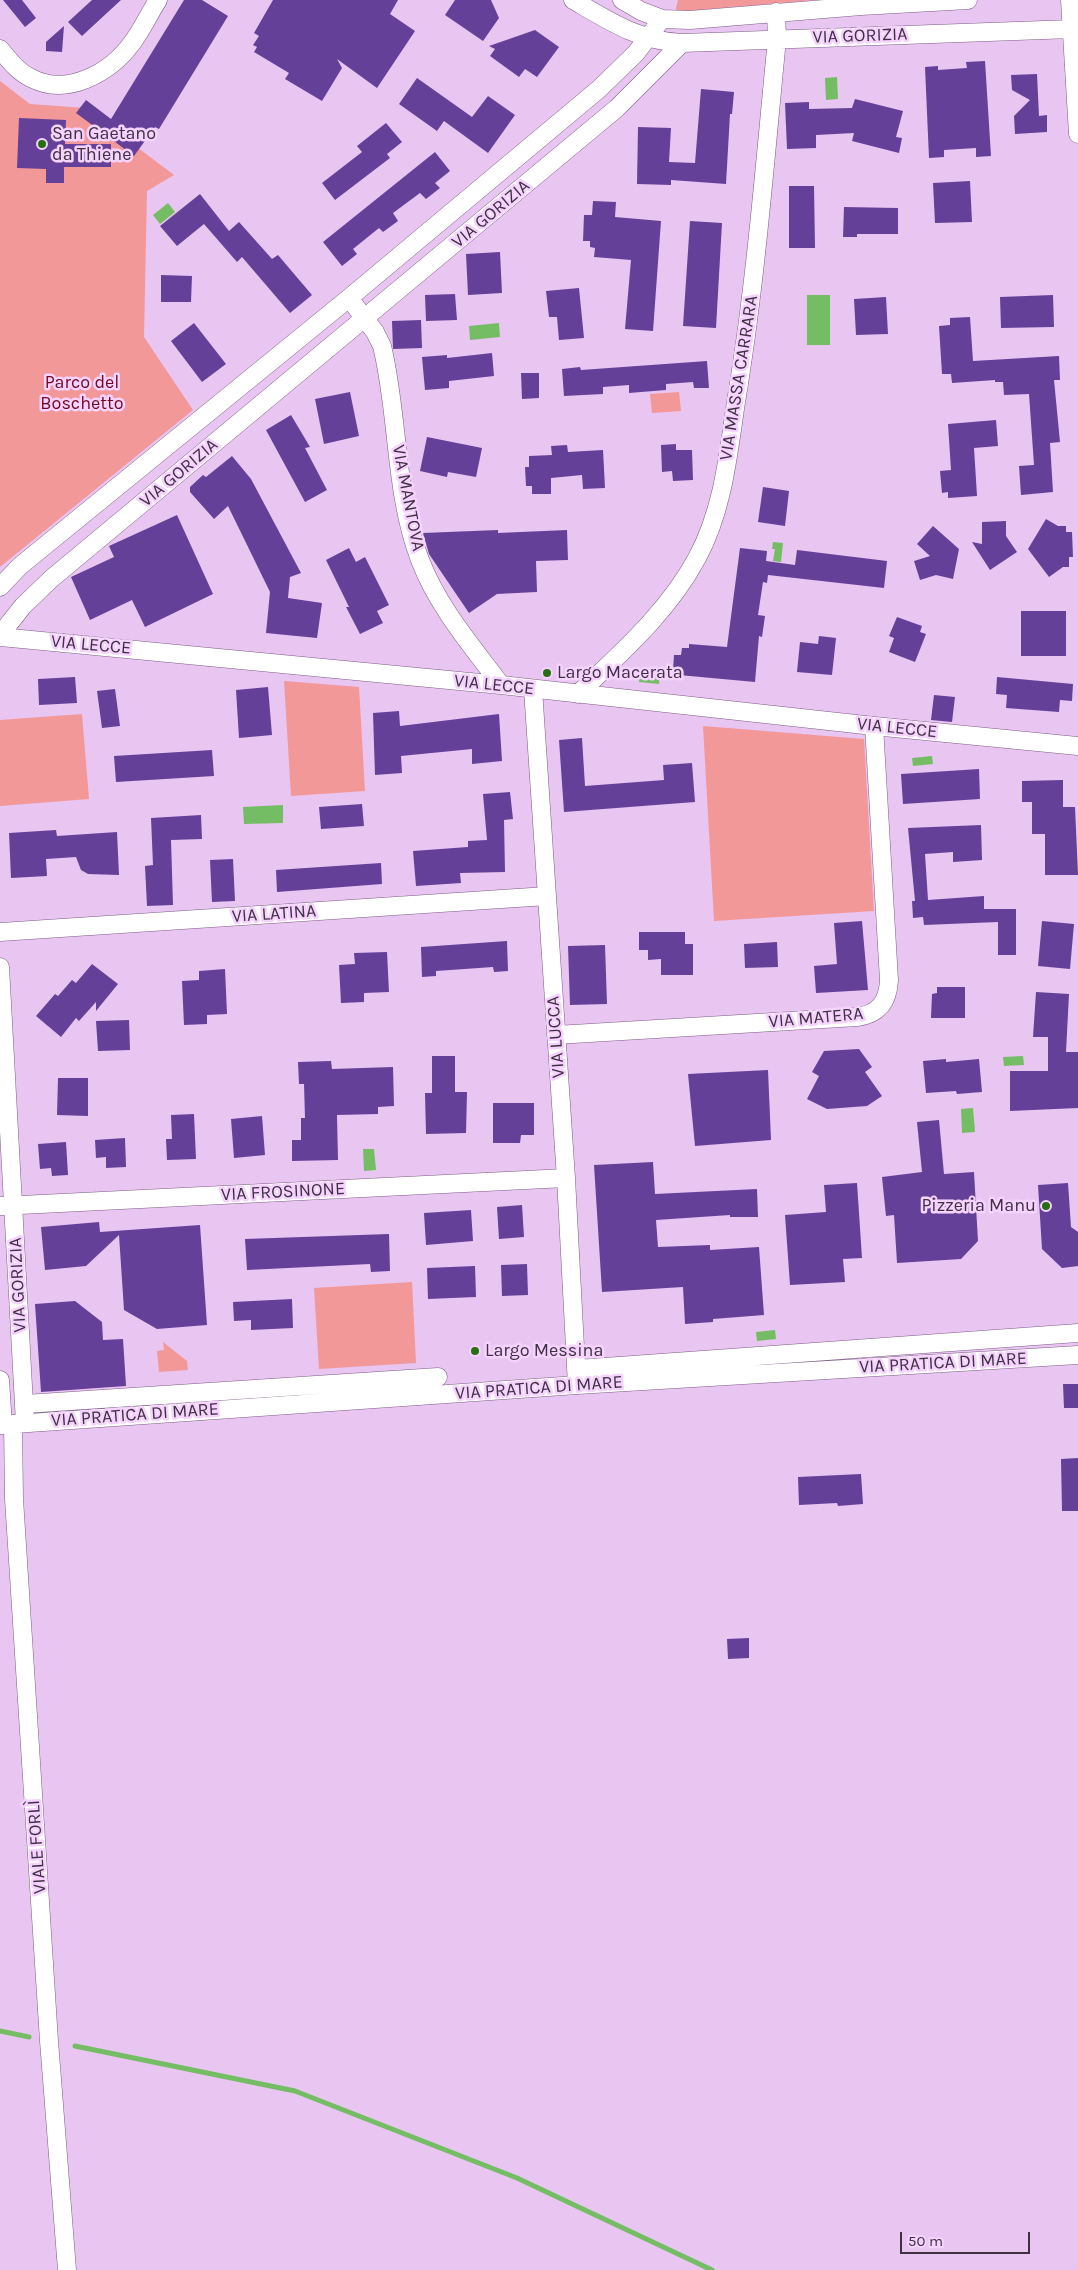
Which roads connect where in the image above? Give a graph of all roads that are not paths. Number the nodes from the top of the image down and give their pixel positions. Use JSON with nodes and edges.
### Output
{"nodes":[{"id":1,"x":158,"y":0,"type":"edge"},
{"id":2,"x":573,"y":0,"type":"edge"},
{"id":3,"x":622,"y":0,"type":"edge"},
{"id":4,"x":968,"y":0,"type":"edge"},
{"id":5,"x":1070,"y":0,"type":"edge"},
{"id":6,"x":861,"y":3,"type":"edge"},
{"id":7,"x":776,"y":12,"type":"junction"},
{"id":8,"x":662,"y":19,"type":"junction"},
{"id":9,"x":1072,"y":29,"type":"junction"},
{"id":10,"x":864,"y":37,"type":"junction"},
{"id":11,"x":648,"y":39,"type":"junction"},
{"id":12,"x":777,"y":39,"type":"junction"},
{"id":13,"x":682,"y":43,"type":"junction"},
{"id":14,"x":0,"y":49,"type":"edge"},
{"id":15,"x":1078,"y":134,"type":"edge"},
{"id":16,"x":349,"y":298,"type":"junction"},
{"id":17,"x":366,"y":319,"type":"junction"},
{"id":18,"x":0,"y":586,"type":"edge"},
{"id":19,"x":0,"y":636,"type":"edge"},
{"id":20,"x":501,"y":685,"type":"junction"},
{"id":21,"x":533,"y":688,"type":"junction"},
{"id":22,"x":578,"y":694,"type":"junction"},
{"id":23,"x":874,"y":726,"type":"junction"},
{"id":24,"x":1078,"y":746,"type":"edge"},
{"id":25,"x":547,"y":896,"type":"junction"},
{"id":26,"x":0,"y":932,"type":"edge"},
{"id":27,"x":0,"y":967,"type":"edge"},
{"id":28,"x":556,"y":1035,"type":"junction"},
{"id":29,"x":566,"y":1178,"type":"junction"},
{"id":30,"x":7,"y":1205,"type":"edge"},
{"id":31,"x":1078,"y":1333,"type":"edge"},
{"id":32,"x":1078,"y":1355,"type":"edge"},
{"id":33,"x":438,"y":1377,"type":"dead end"},
{"id":34,"x":577,"y":1377,"type":"junction"},
{"id":35,"x":0,"y":1380,"type":"edge"},
{"id":36,"x":25,"y":1404,"type":"junction"},
{"id":37,"x":10,"y":1424,"type":"edge"},
{"id":38,"x":68,"y":2270,"type":"edge"}],
"edges":[{"from":1,"to":14,"type":"street"},
{"from":2,"to":11,"type":"street"},
{"from":3,"to":8,"type":"street"},
{"from":4,"to":6,"type":"street","name":"VIA GORIZIA"},
{"from":5,"to":9,"type":"street"},
{"from":6,"to":7,"type":"street","name":"VIA GORIZIA"},
{"from":6,"to":10,"type":"street"},
{"from":7,"to":8,"type":"street","name":"VIA GORIZIA"},
{"from":7,"to":12,"type":"street","name":"VIA MASSA CARRARA"},
{"from":8,"to":11,"type":"street","name":"VIA GORIZIA"},
{"from":9,"to":10,"type":"street","name":"VIA GORIZIA"},
{"from":9,"to":15,"type":"street"},
{"from":10,"to":12,"type":"street","name":"VIA GORIZIA"},
{"from":11,"to":13,"type":"street"},
{"from":11,"to":16,"type":"street","name":"VIA GORIZIA"},
{"from":12,"to":13,"type":"street","name":"VIA GORIZIA"},
{"from":12,"to":22,"type":"street","name":"VIA MASSA CARRARA"},
{"from":13,"to":17,"type":"street","name":"VIA GORIZIA"},
{"from":16,"to":17,"type":"street","name":"VIA MANTOVA"},
{"from":16,"to":18,"type":"street","name":"VIA GORIZIA"},
{"from":17,"to":19,"type":"street","name":"VIA GORIZIA"},
{"from":17,"to":20,"type":"street","name":"VIA MANTOVA"},
{"from":19,"to":20,"type":"street","name":"VIA LECCE"},
{"from":20,"to":21,"type":"street","name":"VIA LECCE"},
{"from":21,"to":22,"type":"street","name":"VIA LECCE"},
{"from":21,"to":25,"type":"street","name":"VIA LUCCA"},
{"from":22,"to":23,"type":"street","name":"VIA LECCE"},
{"from":23,"to":24,"type":"street","name":"VIA LECCE"},
{"from":23,"to":28,"type":"street","name":"VIA MATERA"},
{"from":25,"to":26,"type":"street","name":"VIA LATINA"},
{"from":25,"to":28,"type":"street","name":"VIA LUCCA"},
{"from":27,"to":30,"type":"street","name":"VIA GORIZIA"},
{"from":28,"to":29,"type":"street","name":"VIA LUCCA"},
{"from":29,"to":30,"type":"street","name":"VIA FROSINONE"},
{"from":29,"to":34,"type":"street","name":"VIA LUCCA"},
{"from":30,"to":36,"type":"street","name":"VIA GORIZIA"},
{"from":31,"to":34,"type":"street"},
{"from":32,"to":34,"type":"street","name":"VIA PRATICA DI MARE"},
{"from":33,"to":36,"type":"street"},
{"from":34,"to":37,"type":"street","name":"VIA PRATICA DI MARE"},
{"from":35,"to":37,"type":"street"},
{"from":36,"to":37,"type":"street","name":"VIA GORIZIA"},
{"from":37,"to":38,"type":"street","name":"VIALE FORLÌ"}]}
